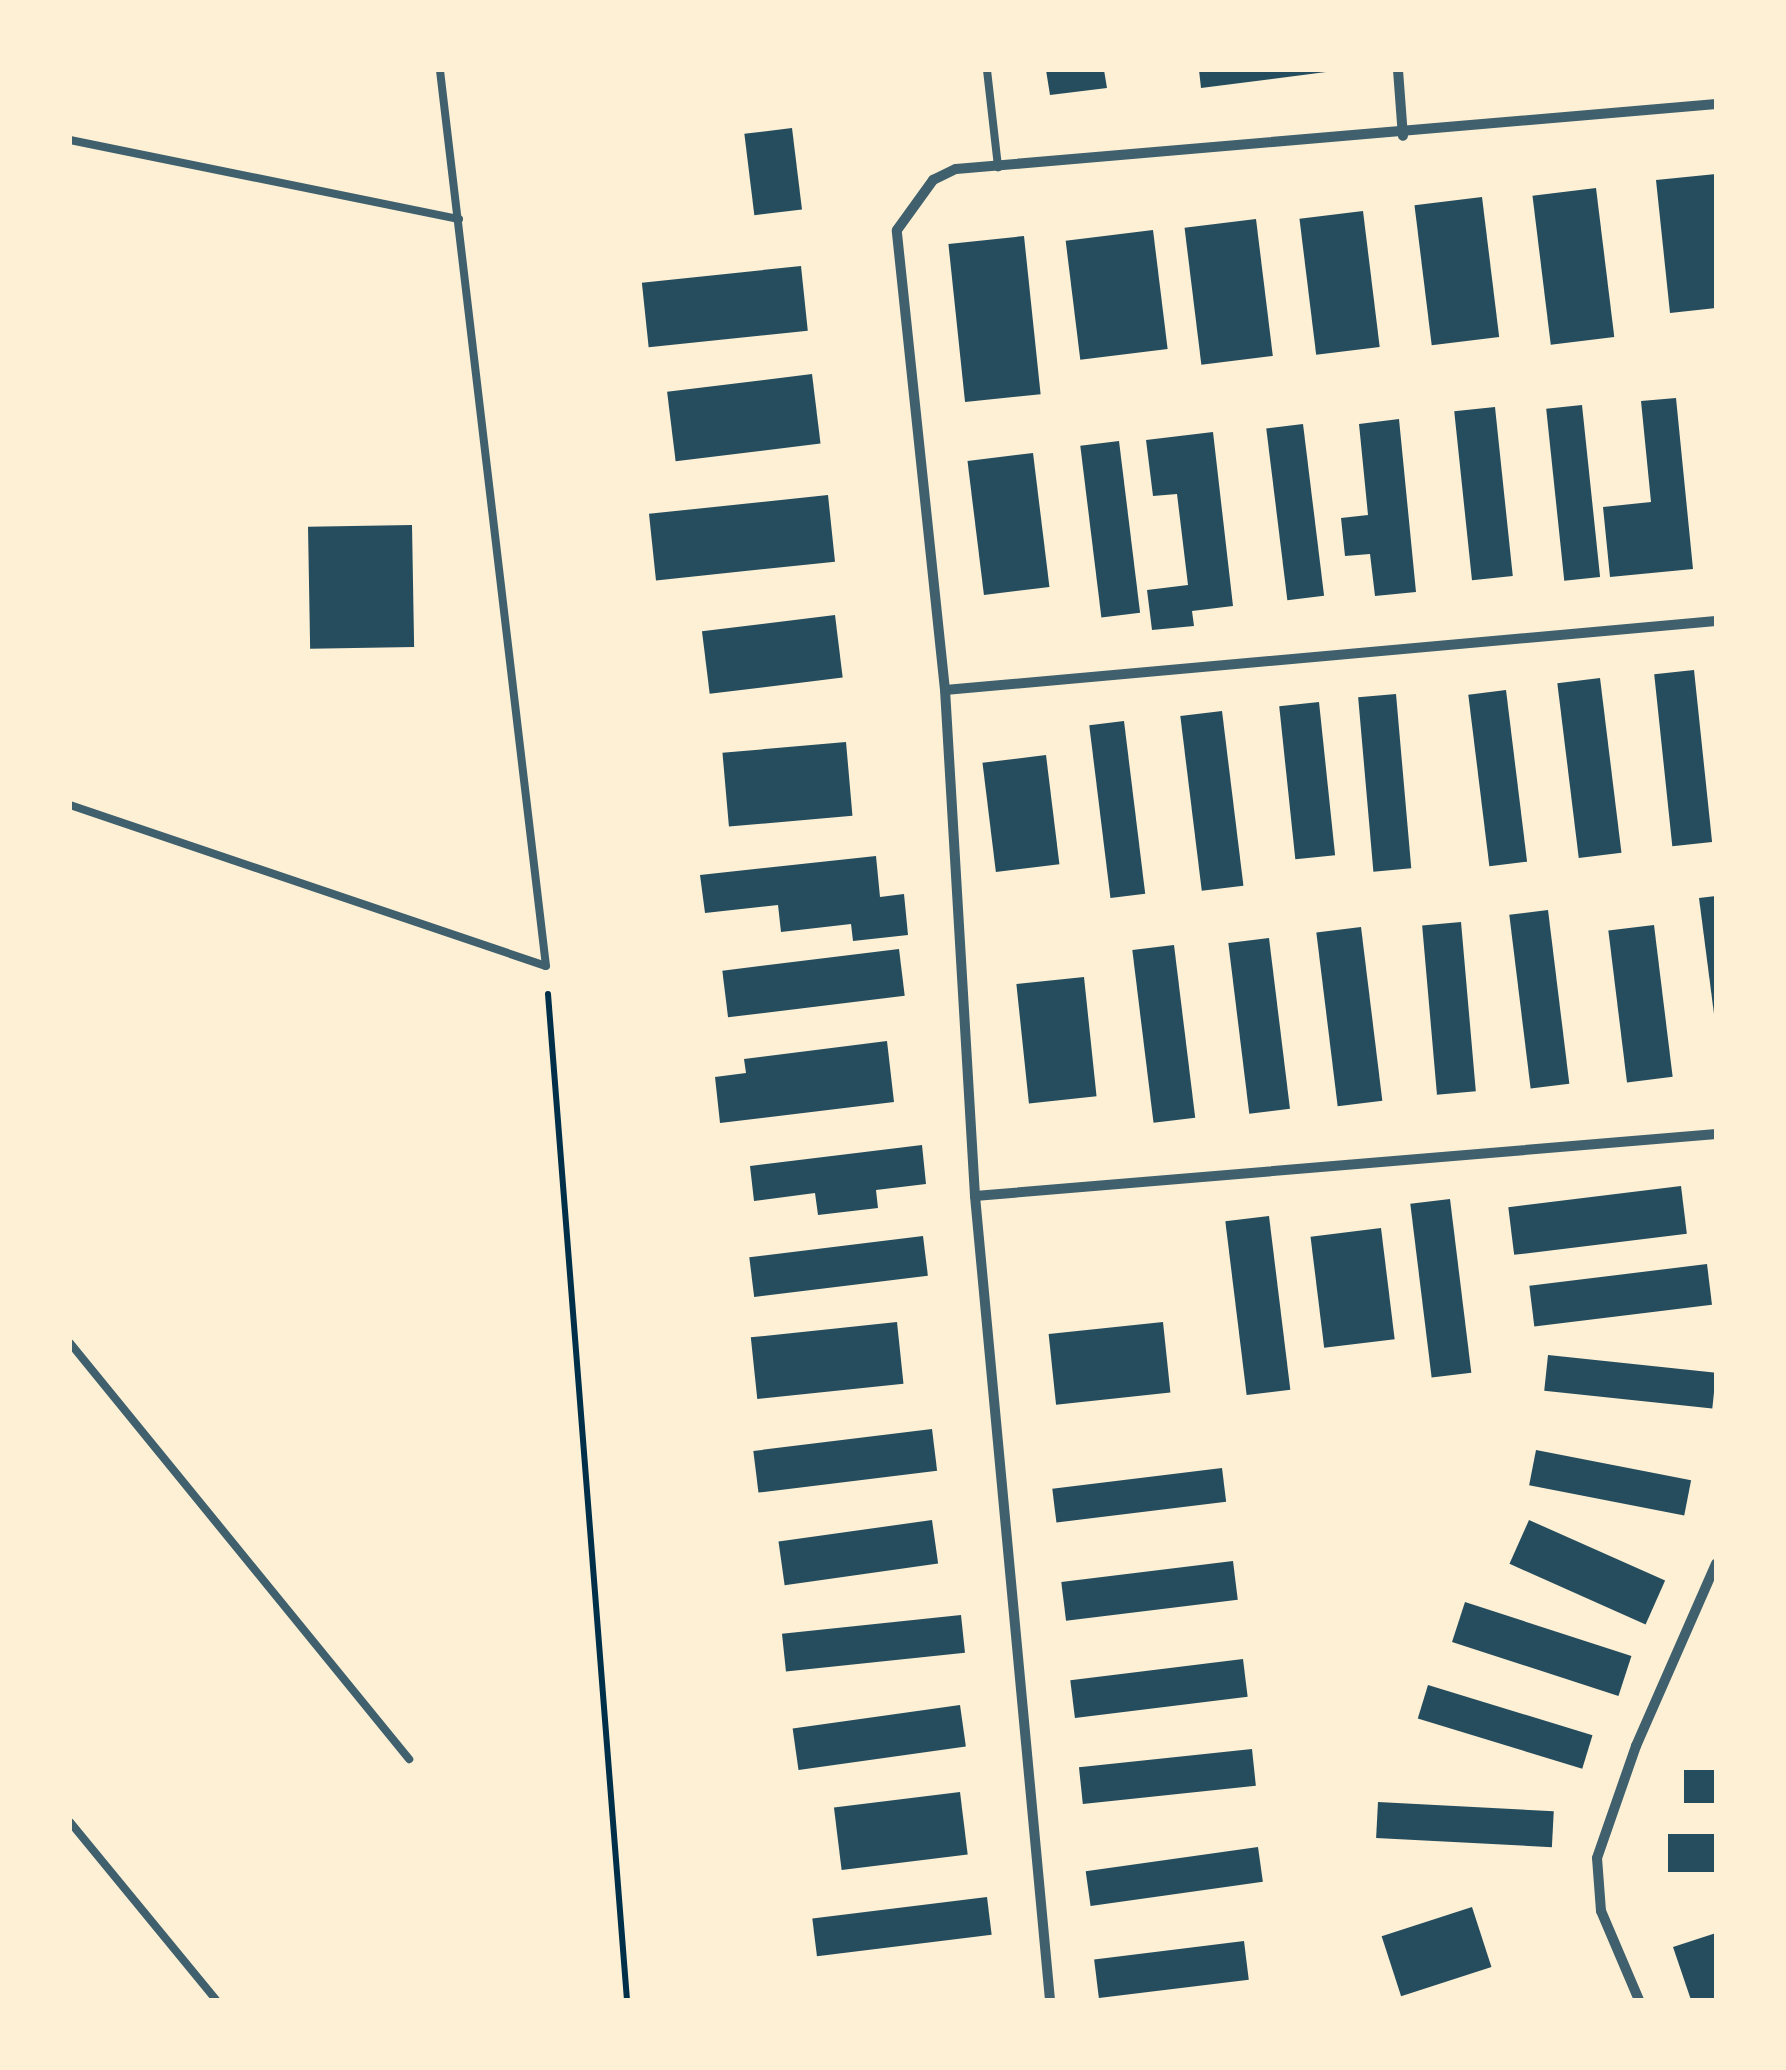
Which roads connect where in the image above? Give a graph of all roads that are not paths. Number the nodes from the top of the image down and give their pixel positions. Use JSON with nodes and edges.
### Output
{"nodes":[{"id":1,"x":440,"y":70,"type":"edge"},
{"id":2,"x":988,"y":70,"type":"edge"},
{"id":3,"x":1398,"y":70,"type":"edge"},
{"id":4,"x":1716,"y":104,"type":"edge"},
{"id":5,"x":1404,"y":136,"type":"junction"},
{"id":6,"x":70,"y":140,"type":"edge"},
{"id":7,"x":998,"y":166,"type":"junction"},
{"id":8,"x":459,"y":220,"type":"junction"},
{"id":9,"x":1716,"y":621,"type":"edge"},
{"id":10,"x":945,"y":690,"type":"junction"},
{"id":11,"x":70,"y":805,"type":"edge"},
{"id":12,"x":1716,"y":1134,"type":"edge"},
{"id":13,"x":975,"y":1196,"type":"junction"},
{"id":14,"x":70,"y":1343,"type":"edge"},
{"id":15,"x":1716,"y":1564,"type":"edge"},
{"id":16,"x":409,"y":1759,"type":"dead end"},
{"id":17,"x":70,"y":1822,"type":"edge"},
{"id":18,"x":216,"y":2000,"type":"edge"},
{"id":19,"x":1050,"y":2000,"type":"edge"},
{"id":20,"x":1639,"y":2000,"type":"edge"}],
"edges":[{"from":1,"to":8,"type":"lane"},
{"from":2,"to":7,"type":"lane"},
{"from":3,"to":5,"type":"street"},
{"from":4,"to":5,"type":"street"},
{"from":5,"to":7,"type":"street"},
{"from":6,"to":8,"type":"lane"},
{"from":7,"to":10,"type":"street"},
{"from":8,"to":11,"type":"lane"},
{"from":9,"to":10,"type":"street"},
{"from":10,"to":13,"type":"street"},
{"from":12,"to":13,"type":"street"},
{"from":13,"to":19,"type":"street"},
{"from":14,"to":16,"type":"lane"},
{"from":15,"to":20,"type":"street"},
{"from":17,"to":18,"type":"lane"}]}
